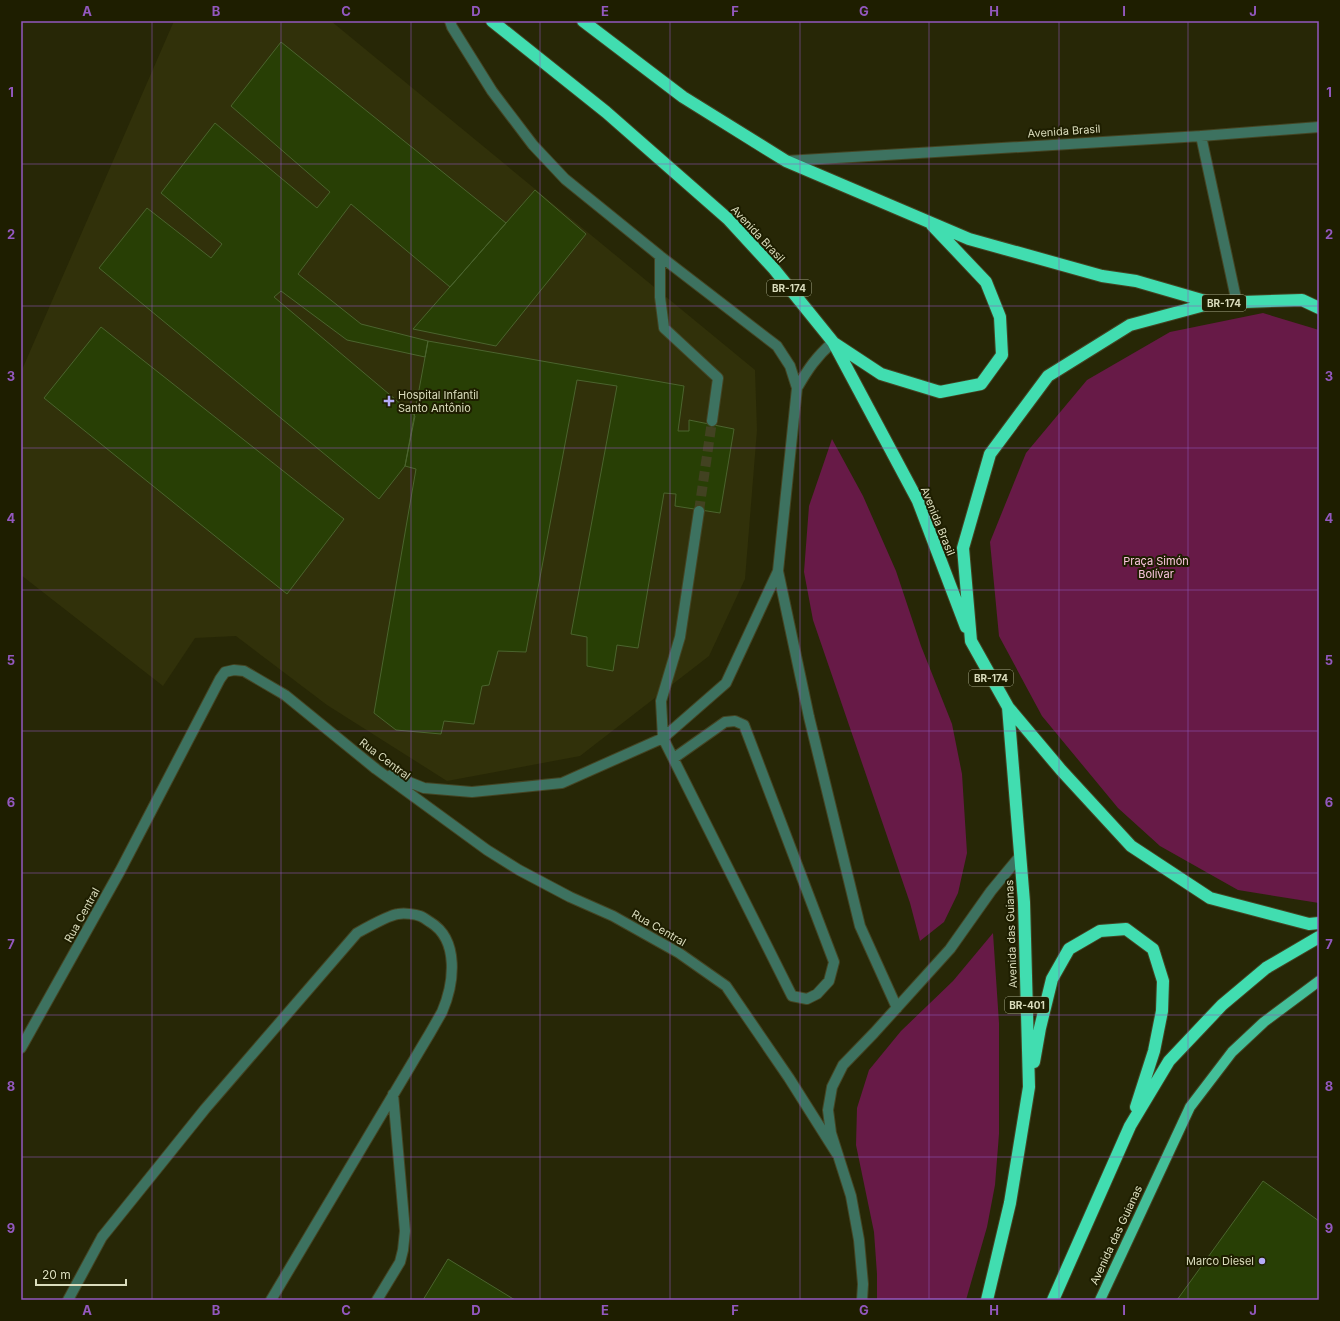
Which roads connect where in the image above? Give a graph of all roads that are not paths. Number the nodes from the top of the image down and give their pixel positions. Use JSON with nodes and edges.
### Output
{"nodes":[{"id":1,"x":450,"y":21,"type":"edge"},
{"id":2,"x":492,"y":21,"type":"edge"},
{"id":3,"x":583,"y":21,"type":"edge"},
{"id":4,"x":1319,"y":127,"type":"edge"},
{"id":5,"x":1201,"y":136,"type":"junction"},
{"id":6,"x":786,"y":161,"type":"junction"},
{"id":7,"x":929,"y":222,"type":"junction"},
{"id":8,"x":660,"y":256,"type":"junction"},
{"id":9,"x":1302,"y":300,"type":"junction"},
{"id":10,"x":1319,"y":300,"type":"edge"},
{"id":11,"x":1212,"y":303,"type":"junction"},
{"id":12,"x":1237,"y":303,"type":"junction"},
{"id":13,"x":1319,"y":308,"type":"edge"},
{"id":14,"x":833,"y":342,"type":"junction"},
{"id":15,"x":797,"y":388,"type":"junction"},
{"id":16,"x":712,"y":421,"type":"tunnel mouth"},
{"id":17,"x":699,"y":511,"type":"tunnel mouth"},
{"id":18,"x":778,"y":571,"type":"junction"},
{"id":19,"x":971,"y":641,"type":"junction"},
{"id":20,"x":1008,"y":707,"type":"junction"},
{"id":21,"x":663,"y":738,"type":"junction"},
{"id":22,"x":674,"y":758,"type":"junction"},
{"id":23,"x":376,"y":769,"type":"junction"},
{"id":24,"x":1020,"y":856,"type":"junction"},
{"id":25,"x":1319,"y":923,"type":"edge"},
{"id":26,"x":1319,"y":938,"type":"edge"},
{"id":27,"x":1319,"y":981,"type":"edge"},
{"id":28,"x":897,"y":1008,"type":"junction"},
{"id":29,"x":21,"y":1048,"type":"edge"},
{"id":30,"x":1029,"y":1087,"type":"junction"},
{"id":31,"x":393,"y":1094,"type":"junction"},
{"id":32,"x":1130,"y":1126,"type":"junction"},
{"id":33,"x":837,"y":1154,"type":"junction"},
{"id":34,"x":68,"y":1300,"type":"edge"},
{"id":35,"x":271,"y":1300,"type":"edge"},
{"id":36,"x":377,"y":1300,"type":"edge"},
{"id":37,"x":862,"y":1300,"type":"edge"},
{"id":38,"x":987,"y":1300,"type":"edge"},
{"id":39,"x":1053,"y":1300,"type":"edge"},
{"id":40,"x":1100,"y":1300,"type":"edge"}],
"edges":[{"from":1,"to":8,"type":"street"},
{"from":2,"to":14,"type":"highway","name":"Avenida Brasil","number":"BR-174"},
{"from":3,"to":6,"type":"highway","number":"BR-174"},
{"from":4,"to":5,"type":"street","name":"Avenida Brasil"},
{"from":5,"to":6,"type":"street","name":"Avenida Brasil"},
{"from":5,"to":12,"type":"street"},
{"from":6,"to":7,"type":"highway","number":"BR-174"},
{"from":7,"to":11,"type":"highway","number":"BR-174"},
{"from":7,"to":14,"type":"highway"},
{"from":8,"to":15,"type":"street"},
{"from":8,"to":16,"type":"street"},
{"from":9,"to":10,"type":"highway","number":"BR-174"},
{"from":9,"to":12,"type":"highway","number":"BR-174"},
{"from":9,"to":13,"type":"highway","number":"BR-174"},
{"from":11,"to":12,"type":"highway","number":"BR-174"},
{"from":11,"to":19,"type":"highway","number":"BR-174"},
{"from":14,"to":15,"type":"street"},
{"from":14,"to":19,"type":"highway","name":"Avenida Brasil","number":"BR-174"},
{"from":15,"to":18,"type":"street"},
{"from":17,"to":21,"type":"street"},
{"from":18,"to":21,"type":"street"},
{"from":18,"to":28,"type":"street"},
{"from":19,"to":20,"type":"highway","number":"BR-174"},
{"from":20,"to":24,"type":"highway","name":"Avenida das Guianas","number":"BR-401"},
{"from":20,"to":25,"type":"highway","number":"BR-174"},
{"from":21,"to":22,"type":"street"},
{"from":21,"to":23,"type":"street"},
{"from":22,"to":22,"type":"street"},
{"from":23,"to":29,"type":"street","name":"Rua Central"},
{"from":23,"to":33,"type":"street","name":"Rua Central"},
{"from":24,"to":28,"type":"street"},
{"from":24,"to":30,"type":"highway","name":"Avenida das Guianas","number":"BR-401"},
{"from":26,"to":32,"type":"highway"},
{"from":27,"to":40,"type":"main road","name":"Avenida das Guianas"},
{"from":28,"to":33,"type":"street"},
{"from":30,"to":32,"type":"highway"},
{"from":30,"to":38,"type":"highway","name":"Avenida das Guianas","number":"BR-401"},
{"from":31,"to":34,"type":"street"},
{"from":31,"to":35,"type":"street"},
{"from":31,"to":36,"type":"street"},
{"from":32,"to":39,"type":"highway"},
{"from":33,"to":37,"type":"street"}]}
